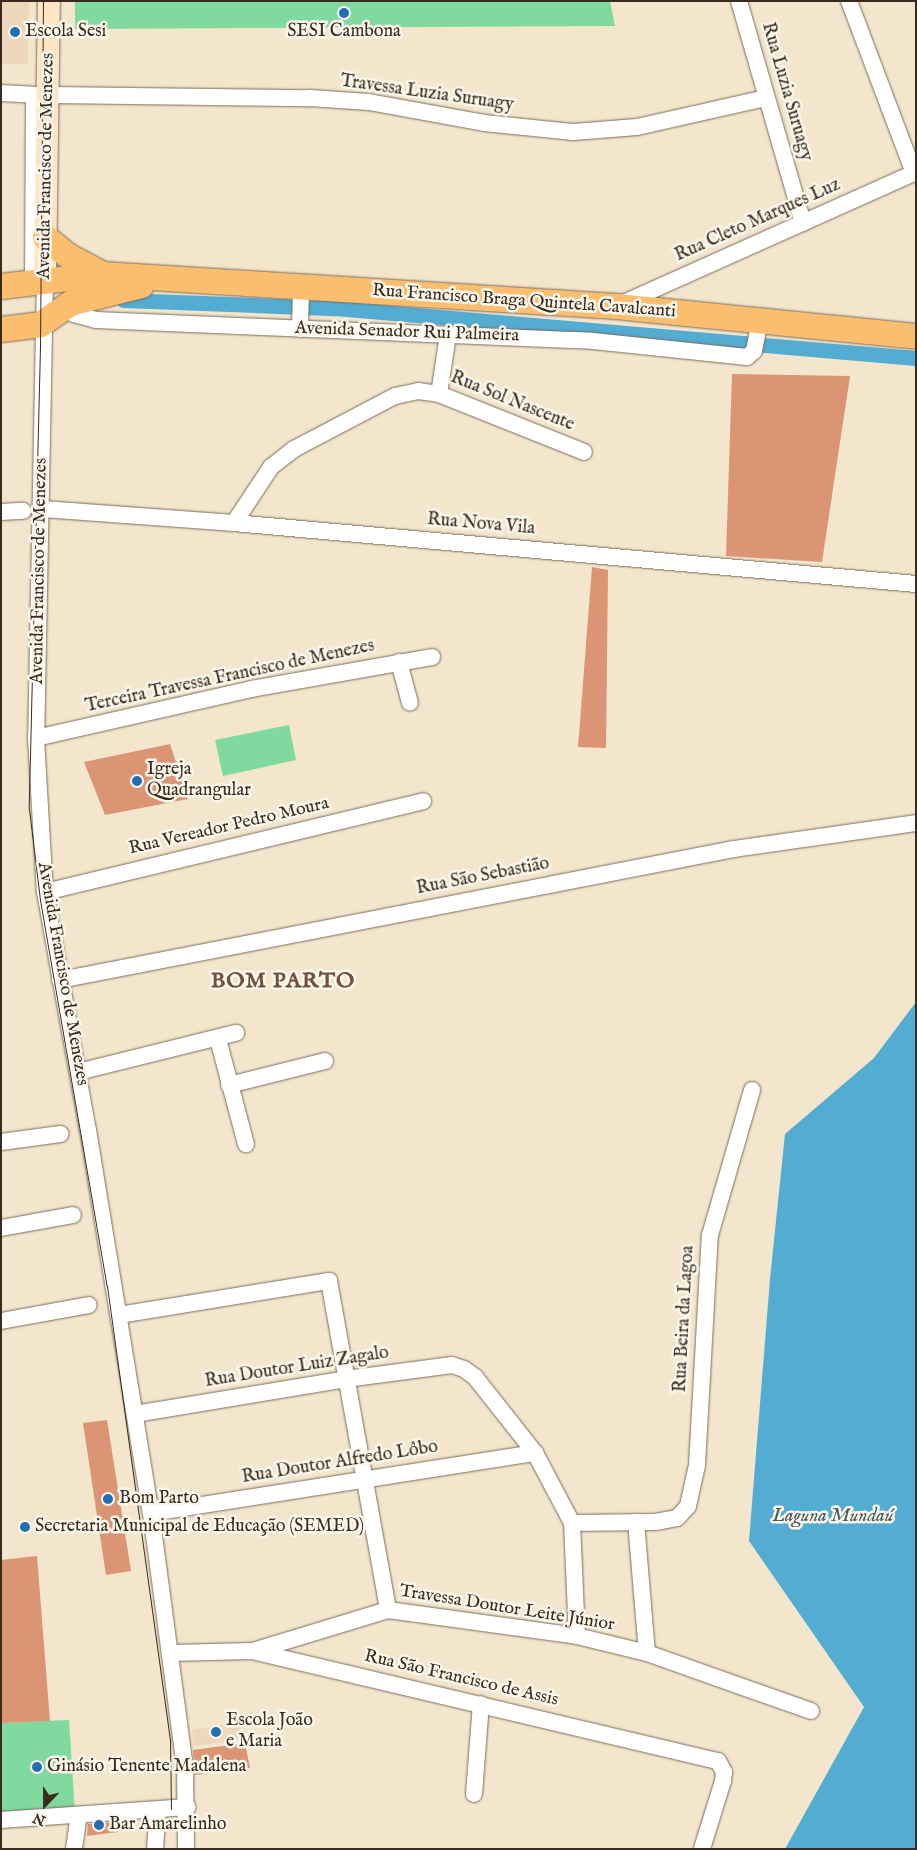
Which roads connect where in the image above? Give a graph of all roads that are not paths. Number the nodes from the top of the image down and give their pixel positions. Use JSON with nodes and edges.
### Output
{"nodes":[{"id":1,"x":49,"y":1,"type":"edge"},
{"id":2,"x":739,"y":1,"type":"edge"},
{"id":3,"x":849,"y":1,"type":"edge"},
{"id":4,"x":1,"y":93,"type":"edge"},
{"id":5,"x":42,"y":95,"type":"junction"},
{"id":6,"x":766,"y":98,"type":"junction"},
{"id":7,"x":915,"y":173,"type":"edge"},
{"id":8,"x":803,"y":223,"type":"junction"},
{"id":9,"x":45,"y":238,"type":"junction"},
{"id":10,"x":102,"y":274,"type":"junction"},
{"id":11,"x":175,"y":278,"type":"junction"},
{"id":12,"x":39,"y":280,"type":"junction"},
{"id":13,"x":1,"y":286,"type":"edge"},
{"id":14,"x":301,"y":293,"type":"junction"},
{"id":15,"x":70,"y":303,"type":"junction"},
{"id":16,"x":616,"y":306,"type":"junction"},
{"id":17,"x":44,"y":321,"type":"junction"},
{"id":18,"x":300,"y":323,"type":"junction"},
{"id":19,"x":1,"y":329,"type":"edge"},
{"id":20,"x":448,"y":335,"type":"junction"},
{"id":21,"x":916,"y":336,"type":"edge"},
{"id":22,"x":756,"y":341,"type":"junction"},
{"id":23,"x":439,"y":394,"type":"junction"},
{"id":24,"x":584,"y":452,"type":"dead end"},
{"id":25,"x":43,"y":509,"type":"junction"},
{"id":26,"x":23,"y":511,"type":"dead end"},
{"id":27,"x":1,"y":512,"type":"edge"},
{"id":28,"x":234,"y":523,"type":"junction"},
{"id":29,"x":916,"y":584,"type":"edge"},
{"id":30,"x":432,"y":657,"type":"dead end"},
{"id":31,"x":398,"y":662,"type":"junction"},
{"id":32,"x":410,"y":703,"type":"dead end"},
{"id":33,"x":36,"y":738,"type":"junction"},
{"id":34,"x":423,"y":801,"type":"dead end"},
{"id":35,"x":916,"y":823,"type":"edge"},
{"id":36,"x":45,"y":892,"type":"junction"},
{"id":37,"x":60,"y":980,"type":"junction"},
{"id":38,"x":236,"y":1033,"type":"dead end"},
{"id":39,"x":218,"y":1039,"type":"junction"},
{"id":40,"x":324,"y":1061,"type":"dead end"},
{"id":41,"x":78,"y":1072,"type":"junction"},
{"id":42,"x":230,"y":1085,"type":"junction"},
{"id":43,"x":752,"y":1090,"type":"dead end"},
{"id":44,"x":60,"y":1134,"type":"dead end"},
{"id":45,"x":1,"y":1142,"type":"edge"},
{"id":46,"x":246,"y":1144,"type":"dead end"},
{"id":47,"x":73,"y":1214,"type":"dead end"},
{"id":48,"x":1,"y":1228,"type":"edge"},
{"id":49,"x":89,"y":1306,"type":"dead end"},
{"id":50,"x":119,"y":1315,"type":"junction"},
{"id":51,"x":1,"y":1321,"type":"edge"},
{"id":52,"x":346,"y":1379,"type":"junction"},
{"id":53,"x":135,"y":1414,"type":"junction"},
{"id":54,"x":535,"y":1453,"type":"junction"},
{"id":55,"x":363,"y":1480,"type":"junction"},
{"id":56,"x":151,"y":1513,"type":"junction"},
{"id":57,"x":636,"y":1522,"type":"junction"},
{"id":58,"x":572,"y":1523,"type":"junction"},
{"id":59,"x":388,"y":1610,"type":"junction"},
{"id":60,"x":578,"y":1636,"type":"junction"},
{"id":61,"x":252,"y":1651,"type":"junction"},
{"id":62,"x":647,"y":1653,"type":"junction"},
{"id":63,"x":171,"y":1654,"type":"junction"},
{"id":64,"x":481,"y":1704,"type":"junction"},
{"id":65,"x":811,"y":1711,"type":"dead end"},
{"id":66,"x":474,"y":1794,"type":"dead end"},
{"id":67,"x":188,"y":1806,"type":"junction"},
{"id":68,"x":158,"y":1810,"type":"junction"},
{"id":69,"x":79,"y":1815,"type":"junction"},
{"id":70,"x":1,"y":1820,"type":"edge"},
{"id":71,"x":74,"y":1849,"type":"edge"},
{"id":72,"x":155,"y":1849,"type":"edge"},
{"id":73,"x":186,"y":1849,"type":"edge"},
{"id":74,"x":702,"y":1849,"type":"edge"}],
"edges":[{"from":1,"to":5,"type":"street","name":"Avenida Francisco de Menezes"},
{"from":2,"to":6,"type":"street","name":"Rua Luzia Suruagy"},
{"from":3,"to":7,"type":"street"},
{"from":4,"to":5,"type":"street","name":"Travessa Luzia Suruagy"},
{"from":5,"to":6,"type":"street","name":"Travessa Luzia Suruagy"},
{"from":5,"to":9,"type":"street","name":"Avenida Francisco de Menezes"},
{"from":5,"to":12,"type":"street"},
{"from":6,"to":8,"type":"street","name":"Rua Luzia Suruagy"},
{"from":7,"to":8,"type":"street","name":"Rua Cleto Marques Luz"},
{"from":8,"to":16,"type":"street","name":"Rua Cleto Marques Luz"},
{"from":9,"to":10,"type":"main road"},
{"from":9,"to":12,"type":"street","name":"Avenida Francisco de Menezes"},
{"from":10,"to":11,"type":"main road","name":"Rua Francisco Braga Quintela Cavalcanti"},
{"from":10,"to":12,"type":"main road","name":"Rua Francisco Braga Quintela Cavalcanti"},
{"from":11,"to":14,"type":"main road","name":"Rua Francisco Braga Quintela Cavalcanti"},
{"from":11,"to":15,"type":"main road"},
{"from":12,"to":13,"type":"main road","name":"Rua Francisco Braga Quintela Cavalcanti"},
{"from":12,"to":17,"type":"street","name":"Avenida Francisco de Menezes"},
{"from":14,"to":16,"type":"main road","name":"Rua Francisco Braga Quintela Cavalcanti"},
{"from":14,"to":18,"type":"street"},
{"from":15,"to":17,"type":"main road"},
{"from":15,"to":18,"type":"street","name":"Avenida Senador Rui Palmeira"},
{"from":16,"to":22,"type":"main road","name":"Rua Francisco Braga Quintela Cavalcanti"},
{"from":17,"to":19,"type":"main road"},
{"from":17,"to":25,"type":"street","name":"Avenida Francisco de Menezes"},
{"from":18,"to":20,"type":"street","name":"Avenida Senador Rui Palmeira"},
{"from":20,"to":22,"type":"street","name":"Avenida Senador Rui Palmeira"},
{"from":20,"to":23,"type":"street"},
{"from":21,"to":22,"type":"main road","name":"Rua Francisco Braga Quintela Cavalcanti"},
{"from":23,"to":24,"type":"street","name":"Rua Sol Nascente"},
{"from":23,"to":28,"type":"street","name":"Rua Sol Nascente"},
{"from":25,"to":28,"type":"street","name":"Rua Nova Vila"},
{"from":25,"to":33,"type":"street","name":"Avenida Francisco de Menezes"},
{"from":26,"to":27,"type":"street"},
{"from":28,"to":29,"type":"street","name":"Rua Nova Vila"},
{"from":30,"to":31,"type":"street","name":"Terceira Travessa Francisco de Menezes"},
{"from":31,"to":32,"type":"street"},
{"from":31,"to":33,"type":"street","name":"Terceira Travessa Francisco de Menezes"},
{"from":33,"to":36,"type":"street","name":"Avenida Francisco de Menezes"},
{"from":34,"to":36,"type":"street","name":"Rua Vereador Pedro Moura"},
{"from":35,"to":37,"type":"street","name":"Rua São Sebastião"},
{"from":36,"to":37,"type":"street","name":"Avenida Francisco de Menezes"},
{"from":37,"to":41,"type":"street","name":"Avenida Francisco de Menezes"},
{"from":38,"to":39,"type":"street"},
{"from":39,"to":41,"type":"street"},
{"from":39,"to":42,"type":"street"},
{"from":40,"to":42,"type":"street"},
{"from":41,"to":50,"type":"street","name":"Avenida Francisco de Menezes"},
{"from":42,"to":46,"type":"street"},
{"from":43,"to":57,"type":"street","name":"Rua Beira da Lagoa"},
{"from":44,"to":45,"type":"street"},
{"from":47,"to":48,"type":"street"},
{"from":49,"to":51,"type":"street"},
{"from":50,"to":52,"type":"street"},
{"from":50,"to":53,"type":"street","name":"Avenida Francisco de Menezes"},
{"from":52,"to":53,"type":"street","name":"Rua Doutor Luiz Zagalo"},
{"from":52,"to":54,"type":"street","name":"Rua Doutor Luiz Zagalo"},
{"from":52,"to":55,"type":"street"},
{"from":53,"to":56,"type":"street","name":"Avenida Francisco de Menezes"},
{"from":54,"to":55,"type":"street","name":"Rua Doutor Alfredo Lôbo"},
{"from":54,"to":58,"type":"street"},
{"from":55,"to":56,"type":"street","name":"Rua Doutor Alfredo Lôbo"},
{"from":55,"to":59,"type":"street"},
{"from":56,"to":63,"type":"street","name":"Avenida Francisco de Menezes"},
{"from":57,"to":58,"type":"street","name":"Rua Beira da Lagoa"},
{"from":57,"to":62,"type":"street"},
{"from":58,"to":60,"type":"street"},
{"from":59,"to":60,"type":"street","name":"Travessa Doutor Leite Júnior"},
{"from":59,"to":61,"type":"street","name":"Travessa Doutor Leite Júnior"},
{"from":60,"to":62,"type":"street","name":"Travessa Doutor Leite Júnior"},
{"from":61,"to":63,"type":"street","name":"Rua São Francisco de Assis"},
{"from":61,"to":64,"type":"street","name":"Rua São Francisco de Assis"},
{"from":62,"to":65,"type":"street","name":"Travessa Doutor Leite Júnior"},
{"from":63,"to":67,"type":"street","name":"Avenida Francisco de Menezes"},
{"from":64,"to":66,"type":"street"},
{"from":64,"to":74,"type":"street","name":"Rua São Francisco de Assis"},
{"from":67,"to":68,"type":"street"},
{"from":67,"to":73,"type":"street","name":"Avenida Francisco de Menezes"},
{"from":68,"to":69,"type":"street"},
{"from":68,"to":72,"type":"street"},
{"from":69,"to":70,"type":"street"},
{"from":69,"to":71,"type":"street"}]}
